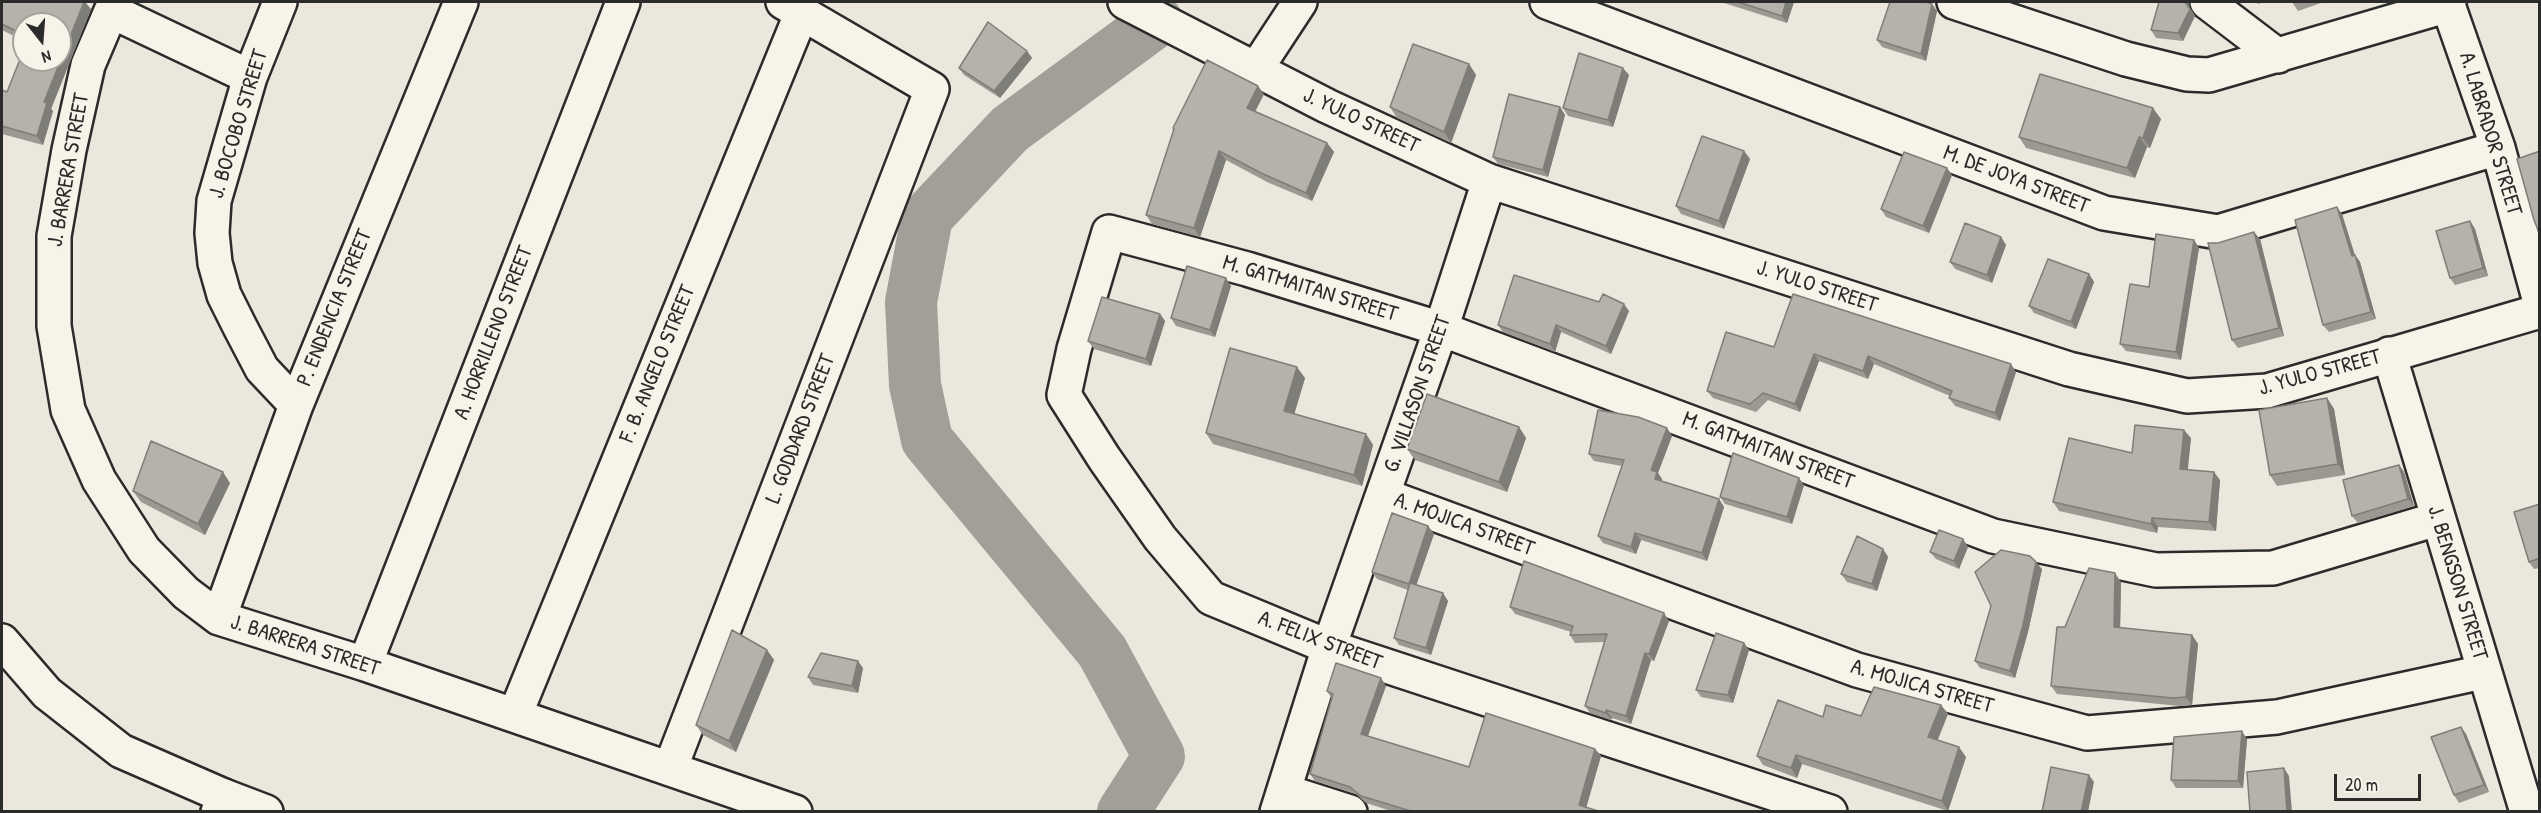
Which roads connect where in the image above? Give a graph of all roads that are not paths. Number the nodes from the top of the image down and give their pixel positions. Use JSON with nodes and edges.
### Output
{"nodes":[{"id":1,"x":280,"y":2,"type":"edge"},
{"id":2,"x":460,"y":2,"type":"edge"},
{"id":3,"x":623,"y":2,"type":"edge"},
{"id":4,"x":1125,"y":2,"type":"edge"},
{"id":5,"x":1300,"y":2,"type":"edge"},
{"id":6,"x":1547,"y":2,"type":"edge"},
{"id":7,"x":1954,"y":2,"type":"edge"},
{"id":8,"x":2207,"y":2,"type":"edge"},
{"id":9,"x":2448,"y":3,"type":"edge"},
{"id":10,"x":792,"y":7,"type":"edge"},
{"id":11,"x":2278,"y":56,"type":"junction"},
{"id":12,"x":1256,"y":69,"type":"junction"},
{"id":13,"x":250,"y":77,"type":"junction"},
{"id":14,"x":2498,"y":148,"type":"junction"},
{"id":15,"x":1489,"y":181,"type":"junction"},
{"id":16,"x":1109,"y":232,"type":"joint"},
{"id":17,"x":2540,"y":302,"type":"edge"},
{"id":18,"x":2540,"y":311,"type":"edge"},
{"id":19,"x":1442,"y":329,"type":"junction"},
{"id":20,"x":2389,"y":354,"type":"junction"},
{"id":21,"x":296,"y":405,"type":"junction"},
{"id":22,"x":1383,"y":495,"type":"junction"},
{"id":23,"x":2437,"y":519,"type":"junction"},
{"id":24,"x":219,"y":618,"type":"junction"},
{"id":25,"x":2,"y":641,"type":"edge"},
{"id":26,"x":1329,"y":647,"type":"junction"},
{"id":27,"x":365,"y":664,"type":"junction"},
{"id":28,"x":2483,"y":672,"type":"junction"},
{"id":29,"x":515,"y":715,"type":"junction"},
{"id":30,"x":670,"y":769,"type":"junction"},
{"id":31,"x":1281,"y":801,"type":"edge"},
{"id":32,"x":221,"y":804,"type":"edge"},
{"id":33,"x":266,"y":812,"type":"edge"},
{"id":34,"x":795,"y":812,"type":"edge"},
{"id":35,"x":1350,"y":812,"type":"edge"},
{"id":36,"x":1830,"y":812,"type":"edge"},
{"id":37,"x":2527,"y":812,"type":"edge"}],
"edges":[{"from":1,"to":13,"type":"street","name":"J. BOCOBO STREET"},
{"from":2,"to":21,"type":"street","name":"P. ENDENCIA STREET"},
{"from":3,"to":27,"type":"street","name":"A. HORRILLENO STREET"},
{"from":4,"to":12,"type":"street","name":"J. YULO STREET"},
{"from":5,"to":12,"type":"street"},
{"from":6,"to":14,"type":"street","name":"M. DE JOYA STREET"},
{"from":7,"to":11,"type":"street"},
{"from":8,"to":11,"type":"street"},
{"from":9,"to":11,"type":"street"},
{"from":9,"to":14,"type":"street","name":"A. LABRADOR STREET"},
{"from":10,"to":29,"type":"street","name":"F. B. ANGELO STREET"},
{"from":10,"to":30,"type":"street","name":"L. GODDARD STREET"},
{"from":12,"to":15,"type":"street","name":"J. YULO STREET"},
{"from":13,"to":21,"type":"street","name":"J. BOCOBO STREET"},
{"from":13,"to":24,"type":"street","name":"J. BARRERA STREET"},
{"from":14,"to":17,"type":"street","name":"A. LABRADOR STREET"},
{"from":15,"to":19,"type":"street","name":"G. VILLASON STREET"},
{"from":15,"to":20,"type":"street","name":"J. YULO STREET"},
{"from":16,"to":19,"type":"street","name":"M. GATMAITAN STREET"},
{"from":16,"to":26,"type":"street","name":"A. FELIX STREET"},
{"from":18,"to":20,"type":"street","name":"J. YULO STREET"},
{"from":19,"to":22,"type":"street","name":"G. VILLASON STREET"},
{"from":19,"to":23,"type":"street","name":"M. GATMAITAN STREET"},
{"from":20,"to":23,"type":"street","name":"J. BENGSON STREET"},
{"from":21,"to":24,"type":"street","name":"P. ENDENCIA STREET"},
{"from":22,"to":26,"type":"street","name":"G. VILLASON STREET"},
{"from":22,"to":28,"type":"street","name":"A. MOJICA STREET"},
{"from":23,"to":28,"type":"street","name":"J. BENGSON STREET"},
{"from":24,"to":27,"type":"street","name":"J. BARRERA STREET"},
{"from":25,"to":32,"type":"street"},
{"from":26,"to":31,"type":"street","name":"G. VILLASON STREET"},
{"from":26,"to":36,"type":"street","name":"A. FELIX STREET"},
{"from":27,"to":29,"type":"street","name":"J. BARRERA STREET"},
{"from":28,"to":37,"type":"street","name":"J. BENGSON STREET"},
{"from":29,"to":30,"type":"street","name":"J. BARRERA STREET"},
{"from":30,"to":34,"type":"street","name":"J. BARRERA STREET"},
{"from":31,"to":35,"type":"street"},
{"from":32,"to":33,"type":"street"}]}
